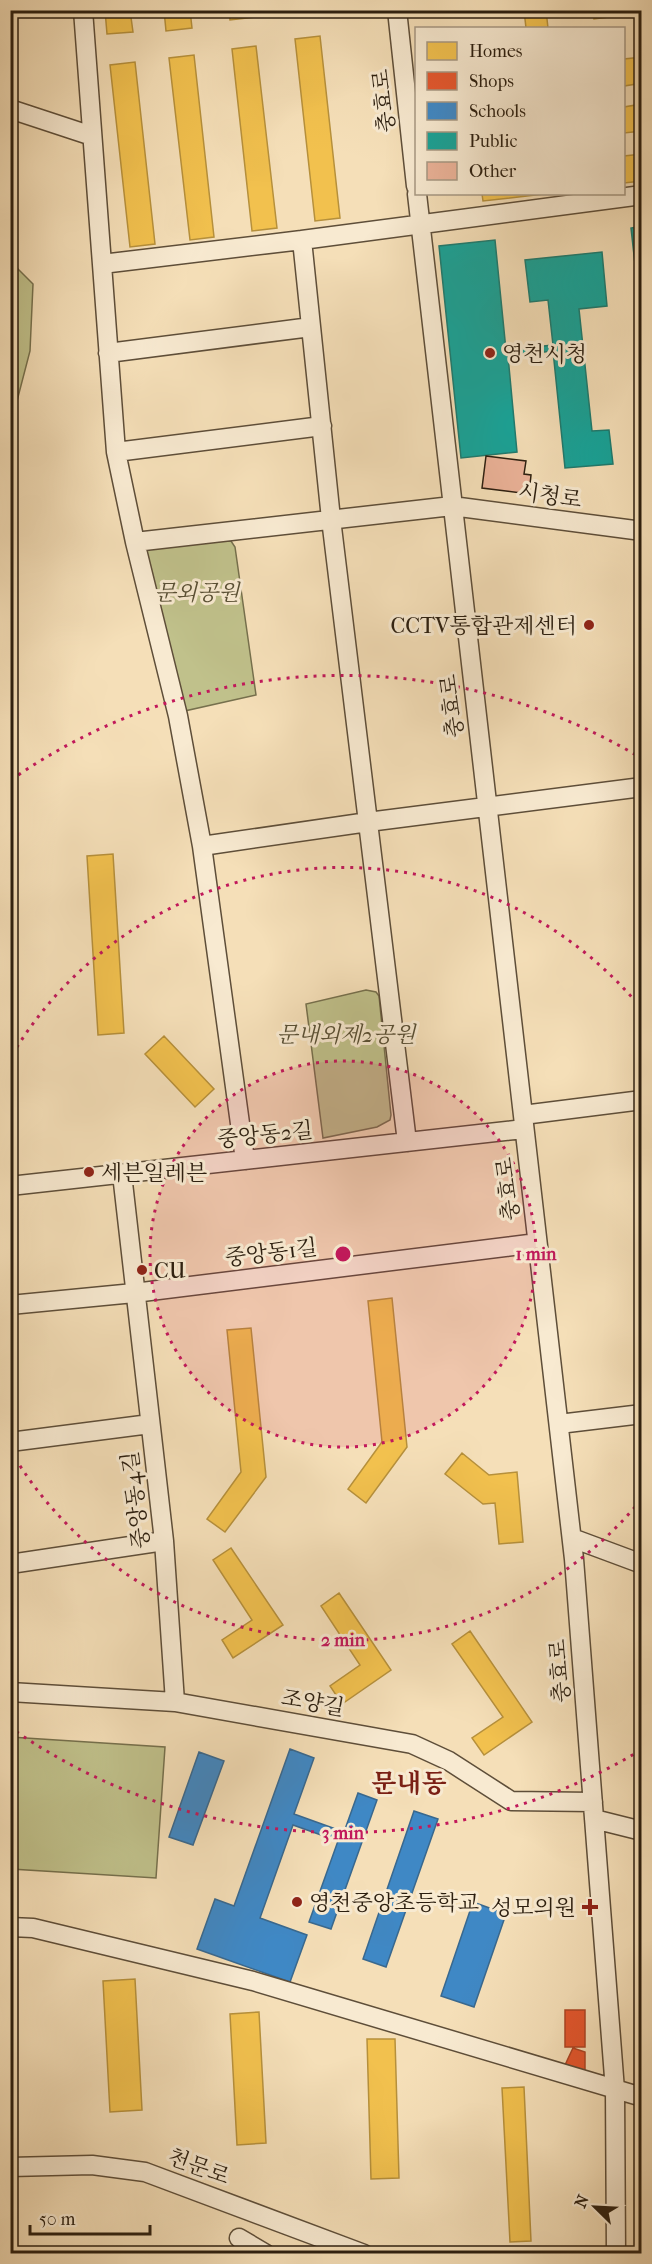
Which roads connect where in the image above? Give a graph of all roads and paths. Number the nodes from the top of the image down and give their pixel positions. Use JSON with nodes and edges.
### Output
{"nodes":[{"id":1,"x":83,"y":10,"type":"edge"},
{"id":2,"x":397,"y":10,"type":"edge"},
{"id":3,"x":10,"y":109,"type":"edge"},
{"id":4,"x":92,"y":136,"type":"junction"},
{"id":5,"x":415,"y":168,"type":"edge"},
{"id":6,"x":417,"y":195,"type":"edge"},
{"id":7,"x":642,"y":195,"type":"edge"},
{"id":8,"x":421,"y":225,"type":"junction"},
{"id":9,"x":302,"y":240,"type":"junction"},
{"id":10,"x":102,"y":264,"type":"junction"},
{"id":11,"x":311,"y":327,"type":"junction"},
{"id":12,"x":108,"y":353,"type":"junction"},
{"id":13,"x":322,"y":426,"type":"junction"},
{"id":14,"x":116,"y":452,"type":"junction"},
{"id":15,"x":452,"y":506,"type":"junction"},
{"id":16,"x":331,"y":519,"type":"junction"},
{"id":17,"x":642,"y":531,"type":"edge"},
{"id":18,"x":135,"y":542,"type":"junction"},
{"id":19,"x":642,"y":787,"type":"edge"},
{"id":20,"x":487,"y":808,"type":"junction"},
{"id":21,"x":368,"y":822,"type":"junction"},
{"id":22,"x":202,"y":846,"type":"junction"},
{"id":23,"x":642,"y":1100,"type":"edge"},
{"id":24,"x":524,"y":1122,"type":"junction"},
{"id":25,"x":407,"y":1142,"type":"junction"},
{"id":26,"x":245,"y":1160,"type":"junction"},
{"id":27,"x":122,"y":1174,"type":"junction"},
{"id":28,"x":10,"y":1186,"type":"edge"},
{"id":29,"x":537,"y":1243,"type":"junction"},
{"id":30,"x":134,"y":1293,"type":"junction"},
{"id":31,"x":10,"y":1305,"type":"edge"},
{"id":32,"x":642,"y":1414,"type":"edge"},
{"id":33,"x":150,"y":1424,"type":"junction"},
{"id":34,"x":559,"y":1424,"type":"junction"},
{"id":35,"x":10,"y":1442,"type":"edge"},
{"id":36,"x":572,"y":1538,"type":"junction"},
{"id":37,"x":164,"y":1541,"type":"junction"},
{"id":38,"x":10,"y":1564,"type":"edge"},
{"id":39,"x":642,"y":1564,"type":"edge"},
{"id":40,"x":10,"y":1692,"type":"edge"},
{"id":41,"x":175,"y":1702,"type":"junction"},
{"id":42,"x":594,"y":1810,"type":"junction"},
{"id":43,"x":642,"y":1831,"type":"edge"},
{"id":44,"x":10,"y":1928,"type":"edge"},
{"id":45,"x":615,"y":2090,"type":"junction"},
{"id":46,"x":642,"y":2097,"type":"edge"},
{"id":47,"x":10,"y":2167,"type":"edge"},
{"id":48,"x":239,"y":2238,"type":"dead end"},
{"id":49,"x":266,"y":2253,"type":"edge"},
{"id":50,"x":364,"y":2253,"type":"edge"},
{"id":51,"x":616,"y":2253,"type":"edge"}],
"edges":[{"from":1,"to":4,"type":"street"},
{"from":2,"to":5,"type":"street","name":"충효로"},
{"from":3,"to":4,"type":"street"},
{"from":4,"to":10,"type":"street"},
{"from":6,"to":8,"type":"street","name":"충효로"},
{"from":7,"to":8,"type":"street"},
{"from":8,"to":9,"type":"street"},
{"from":8,"to":15,"type":"street","name":"충효로"},
{"from":9,"to":10,"type":"street"},
{"from":9,"to":11,"type":"street"},
{"from":10,"to":12,"type":"street"},
{"from":11,"to":12,"type":"street"},
{"from":11,"to":13,"type":"street"},
{"from":12,"to":14,"type":"street"},
{"from":13,"to":14,"type":"street"},
{"from":13,"to":16,"type":"street"},
{"from":14,"to":18,"type":"street"},
{"from":15,"to":16,"type":"street","name":"시청로"},
{"from":15,"to":17,"type":"street","name":"시청로"},
{"from":15,"to":20,"type":"street","name":"충효로"},
{"from":16,"to":18,"type":"street","name":"시청로"},
{"from":16,"to":21,"type":"street"},
{"from":18,"to":22,"type":"street"},
{"from":19,"to":20,"type":"street"},
{"from":20,"to":21,"type":"street"},
{"from":20,"to":24,"type":"street","name":"충효로"},
{"from":21,"to":22,"type":"street"},
{"from":21,"to":25,"type":"street"},
{"from":22,"to":26,"type":"street"},
{"from":23,"to":24,"type":"street","name":"중앙동2길"},
{"from":24,"to":25,"type":"street","name":"중앙동2길"},
{"from":24,"to":29,"type":"street","name":"충효로"},
{"from":25,"to":26,"type":"street","name":"중앙동2길"},
{"from":26,"to":27,"type":"street","name":"중앙동2길"},
{"from":27,"to":28,"type":"street","name":"중앙동2길"},
{"from":27,"to":30,"type":"street","name":"중앙동4길"},
{"from":29,"to":30,"type":"street","name":"중앙동1길"},
{"from":29,"to":34,"type":"street","name":"충효로"},
{"from":30,"to":31,"type":"street","name":"중앙동1길"},
{"from":30,"to":33,"type":"street","name":"중앙동4길"},
{"from":32,"to":34,"type":"street"},
{"from":33,"to":35,"type":"street"},
{"from":33,"to":37,"type":"street","name":"중앙동4길"},
{"from":34,"to":36,"type":"street","name":"충효로"},
{"from":36,"to":39,"type":"street"},
{"from":36,"to":42,"type":"street","name":"충효로"},
{"from":37,"to":38,"type":"street"},
{"from":37,"to":41,"type":"street","name":"중앙동4길"},
{"from":40,"to":41,"type":"street","name":"조양길"},
{"from":41,"to":42,"type":"street","name":"조양길"},
{"from":42,"to":43,"type":"street","name":"조양길"},
{"from":42,"to":45,"type":"street","name":"충효로"},
{"from":44,"to":45,"type":"street"},
{"from":45,"to":46,"type":"street"},
{"from":45,"to":51,"type":"street","name":"충효로"},
{"from":47,"to":50,"type":"street","name":"천문로"},
{"from":48,"to":49,"type":"street"}]}
